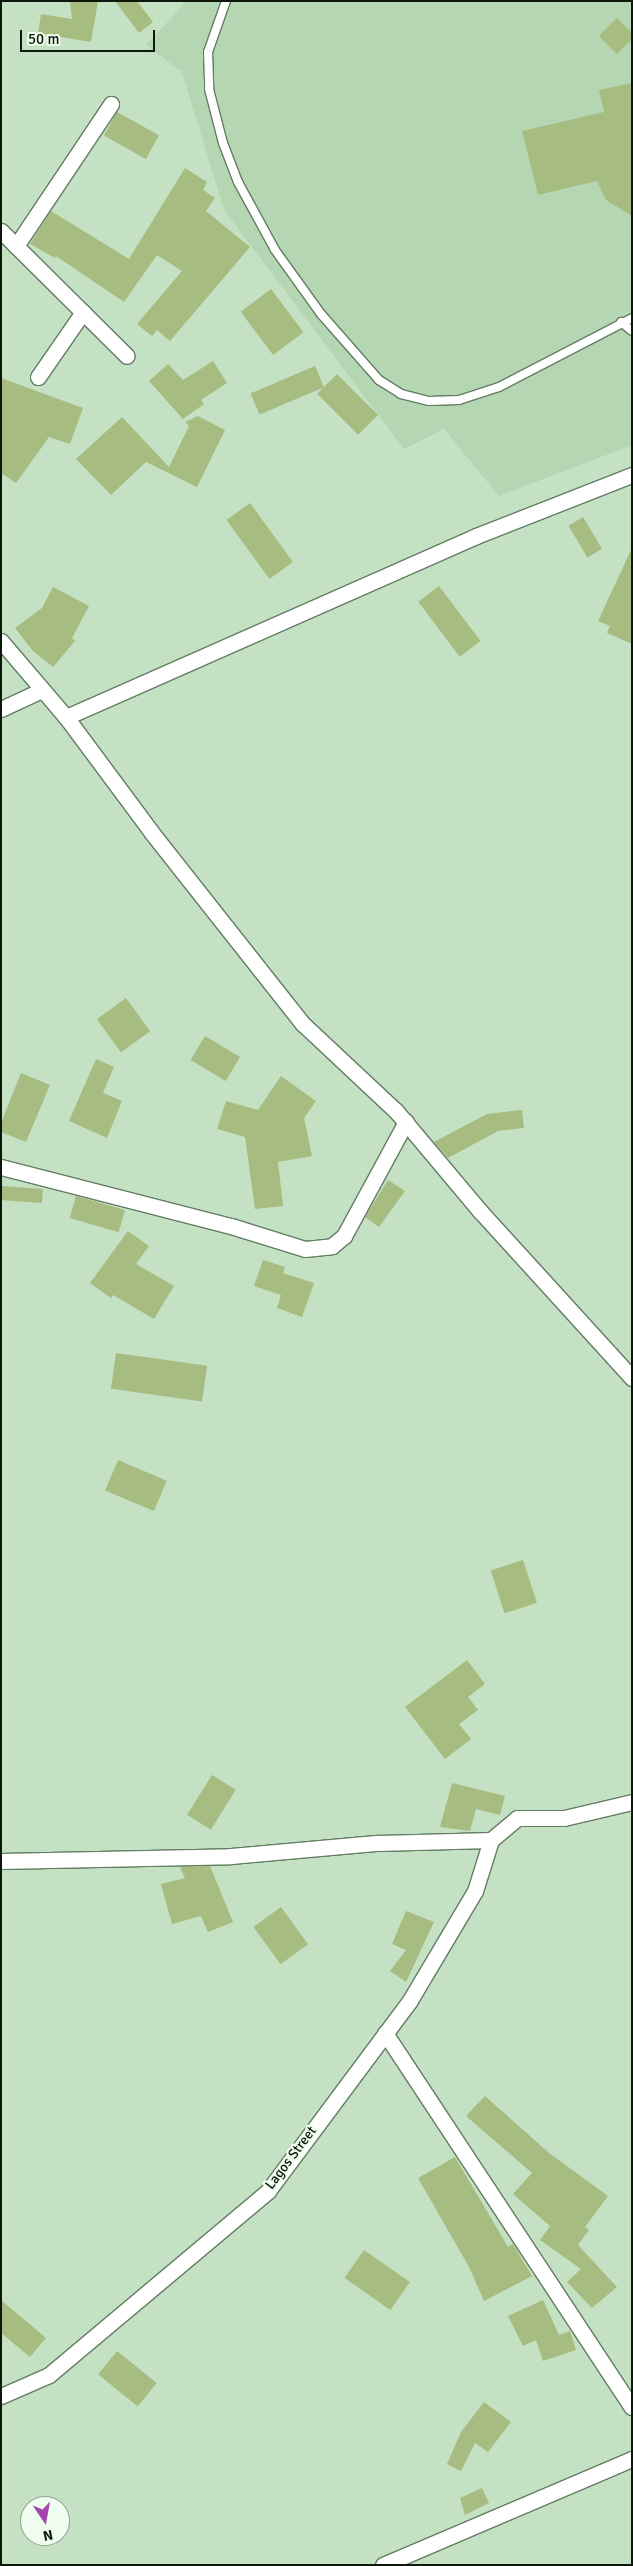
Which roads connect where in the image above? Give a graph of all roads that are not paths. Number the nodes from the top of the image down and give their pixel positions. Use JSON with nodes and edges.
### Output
{"nodes":[{"id":1,"x":226,"y":1,"type":"edge"},
{"id":2,"x":111,"y":104,"type":"dead end"},
{"id":3,"x":1,"y":231,"type":"edge"},
{"id":4,"x":16,"y":246,"type":"junction"},
{"id":5,"x":83,"y":312,"type":"junction"},
{"id":6,"x":632,"y":318,"type":"edge"},
{"id":7,"x":621,"y":322,"type":"junction"},
{"id":8,"x":632,"y":331,"type":"edge"},
{"id":9,"x":127,"y":356,"type":"dead end"},
{"id":10,"x":38,"y":378,"type":"dead end"},
{"id":11,"x":632,"y":475,"type":"edge"},
{"id":12,"x":1,"y":640,"type":"edge"},
{"id":13,"x":42,"y":690,"type":"junction"},
{"id":14,"x":1,"y":709,"type":"edge"},
{"id":15,"x":66,"y":717,"type":"junction"},
{"id":16,"x":406,"y":1122,"type":"junction"},
{"id":17,"x":1,"y":1167,"type":"edge"},
{"id":18,"x":632,"y":1378,"type":"edge"},
{"id":19,"x":632,"y":1802,"type":"edge"},
{"id":20,"x":491,"y":1840,"type":"junction"},
{"id":21,"x":1,"y":1861,"type":"edge"},
{"id":22,"x":385,"y":2033,"type":"junction"},
{"id":23,"x":1,"y":2396,"type":"edge"},
{"id":24,"x":632,"y":2407,"type":"edge"},
{"id":25,"x":632,"y":2459,"type":"edge"},
{"id":26,"x":383,"y":2565,"type":"edge"}],
"edges":[{"from":1,"to":7,"type":"lane"},
{"from":2,"to":4,"type":"street"},
{"from":3,"to":4,"type":"street"},
{"from":4,"to":5,"type":"street"},
{"from":5,"to":9,"type":"street"},
{"from":5,"to":10,"type":"street"},
{"from":6,"to":7,"type":"lane"},
{"from":7,"to":8,"type":"lane"},
{"from":11,"to":15,"type":"street"},
{"from":12,"to":13,"type":"street"},
{"from":13,"to":14,"type":"street"},
{"from":13,"to":15,"type":"street"},
{"from":15,"to":16,"type":"street"},
{"from":16,"to":17,"type":"street"},
{"from":16,"to":18,"type":"street"},
{"from":19,"to":20,"type":"street"},
{"from":20,"to":21,"type":"street"},
{"from":20,"to":22,"type":"street","name":"Lagos Street"},
{"from":22,"to":23,"type":"street","name":"Lagos Street"},
{"from":22,"to":24,"type":"street"},
{"from":25,"to":26,"type":"street"}]}
